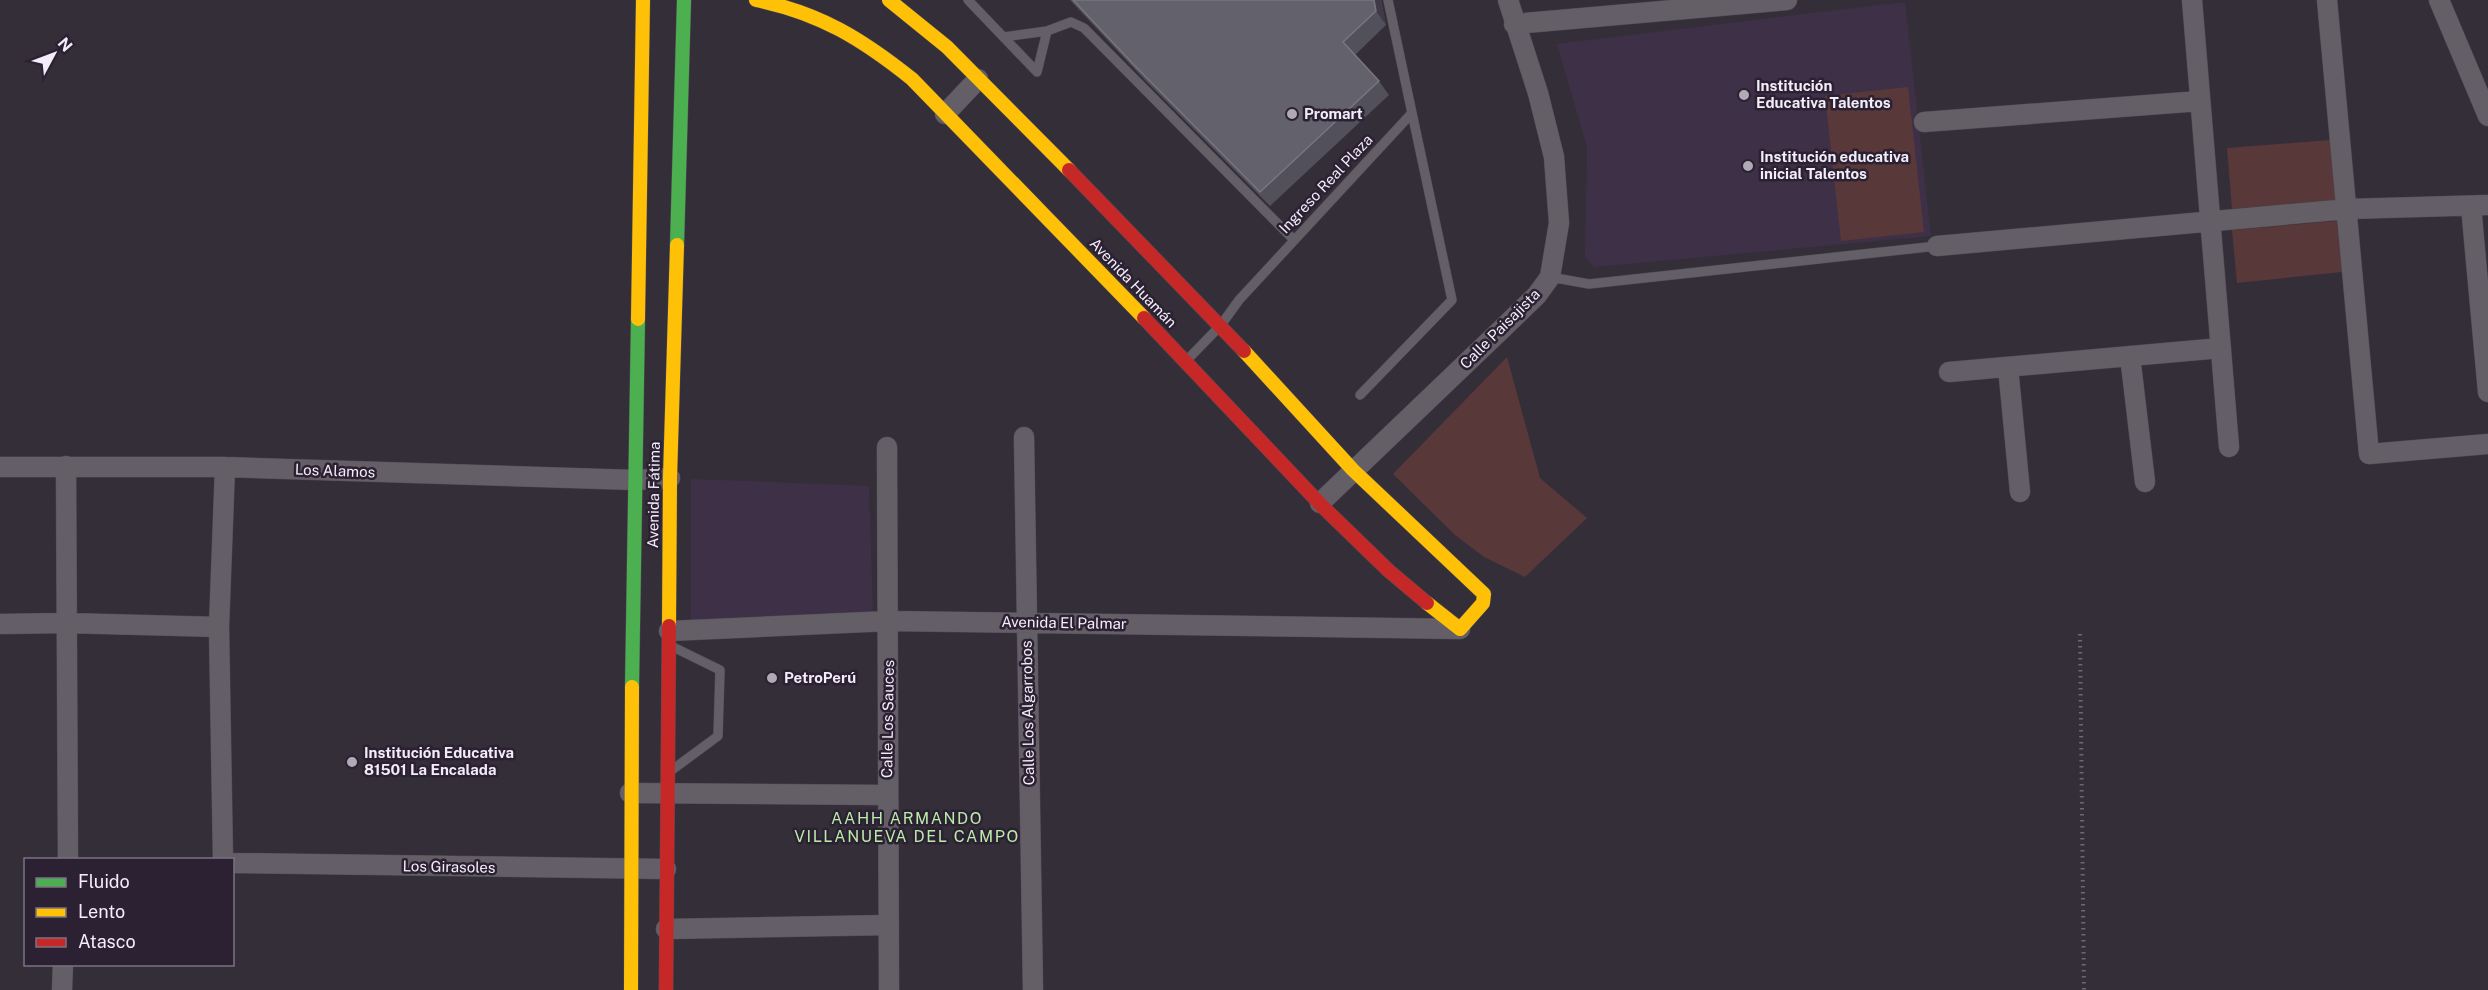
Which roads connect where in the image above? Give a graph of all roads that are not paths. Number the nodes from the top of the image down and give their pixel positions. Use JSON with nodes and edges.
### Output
{"nodes":[{"id":1,"x":642,"y":0,"type":"edge"},
{"id":2,"x":684,"y":0,"type":"edge"},
{"id":3,"x":756,"y":0,"type":"edge"},
{"id":4,"x":889,"y":0,"type":"edge"},
{"id":5,"x":968,"y":0,"type":"edge"},
{"id":6,"x":1388,"y":0,"type":"edge"},
{"id":7,"x":1508,"y":0,"type":"edge"},
{"id":8,"x":1787,"y":0,"type":"edge"},
{"id":9,"x":2192,"y":0,"type":"edge"},
{"id":10,"x":2327,"y":0,"type":"edge"},
{"id":11,"x":2439,"y":0,"type":"edge"},
{"id":12,"x":1661,"y":6,"type":"edge"},
{"id":13,"x":1515,"y":24,"type":"junction"},
{"id":14,"x":1047,"y":31,"type":"junction"},
{"id":15,"x":1004,"y":37,"type":"junction"},
{"id":16,"x":978,"y":79,"type":"junction"},
{"id":17,"x":2200,"y":100,"type":"junction"},
{"id":18,"x":1412,"y":113,"type":"junction"},
{"id":19,"x":945,"y":114,"type":"junction"},
{"id":20,"x":2488,"y":116,"type":"edge"},
{"id":21,"x":1924,"y":122,"type":"dead end"},
{"id":22,"x":2479,"y":206,"type":"edge"},
{"id":23,"x":2348,"y":209,"type":"junction"},
{"id":24,"x":639,"y":212,"type":"junction"},
{"id":25,"x":668,"y":213,"type":"junction"},
{"id":26,"x":2211,"y":220,"type":"junction"},
{"id":27,"x":1294,"y":240,"type":"junction"},
{"id":28,"x":1937,"y":246,"type":"joint"},
{"id":29,"x":1550,"y":277,"type":"junction"},
{"id":30,"x":1221,"y":326,"type":"junction"},
{"id":31,"x":2221,"y":348,"type":"junction"},
{"id":32,"x":2130,"y":356,"type":"junction"},
{"id":33,"x":1186,"y":361,"type":"junction"},
{"id":34,"x":2008,"y":367,"type":"junction"},
{"id":35,"x":1948,"y":372,"type":"dead end"},
{"id":36,"x":2488,"y":392,"type":"edge"},
{"id":37,"x":1360,"y":395,"type":"dead end"},
{"id":38,"x":1024,"y":437,"type":"dead end"},
{"id":39,"x":2488,"y":444,"type":"edge"},
{"id":40,"x":887,"y":447,"type":"dead end"},
{"id":41,"x":2229,"y":447,"type":"dead end"},
{"id":42,"x":0,"y":466,"type":"edge"},
{"id":43,"x":66,"y":466,"type":"junction"},
{"id":44,"x":225,"y":467,"type":"junction"},
{"id":45,"x":1353,"y":470,"type":"junction"},
{"id":46,"x":670,"y":478,"type":"junction"},
{"id":47,"x":635,"y":480,"type":"junction"},
{"id":48,"x":2145,"y":482,"type":"dead end"},
{"id":49,"x":2020,"y":492,"type":"dead end"},
{"id":50,"x":1320,"y":503,"type":"junction"},
{"id":51,"x":889,"y":621,"type":"junction"},
{"id":52,"x":66,"y":623,"type":"junction"},
{"id":53,"x":1026,"y":623,"type":"junction"},
{"id":54,"x":0,"y":624,"type":"edge"},
{"id":55,"x":219,"y":627,"type":"junction"},
{"id":56,"x":1460,"y":629,"type":"junction"},
{"id":57,"x":669,"y":638,"type":"junction"},
{"id":58,"x":667,"y":783,"type":"junction"},
{"id":59,"x":630,"y":793,"type":"junction"},
{"id":60,"x":887,"y":795,"type":"junction"},
{"id":61,"x":68,"y":858,"type":"edge"},
{"id":62,"x":224,"y":858,"type":"edge"},
{"id":63,"x":234,"y":863,"type":"edge"},
{"id":64,"x":666,"y":869,"type":"junction"},
{"id":65,"x":632,"y":870,"type":"junction"},
{"id":66,"x":889,"y":925,"type":"junction"},
{"id":67,"x":666,"y":929,"type":"junction"},
{"id":68,"x":63,"y":966,"type":"edge"},
{"id":69,"x":62,"y":990,"type":"edge"},
{"id":70,"x":631,"y":990,"type":"edge"},
{"id":71,"x":666,"y":990,"type":"edge"},
{"id":72,"x":889,"y":990,"type":"edge"},
{"id":73,"x":1033,"y":990,"type":"edge"}],
"edges":[{"from":1,"to":24,"type":"main road","name":"Avenida Fátima"},
{"from":2,"to":25,"type":"main road","name":"Avenida Fátima"},
{"from":3,"to":19,"type":"main road","name":"Avenida Huamán"},
{"from":4,"to":16,"type":"main road"},
{"from":5,"to":15,"type":"lane"},
{"from":6,"to":18,"type":"lane"},
{"from":7,"to":13,"type":"street","name":"Calle Paisajista"},
{"from":8,"to":12,"type":"street"},
{"from":9,"to":17,"type":"street"},
{"from":10,"to":23,"type":"street"},
{"from":11,"to":20,"type":"street"},
{"from":12,"to":13,"type":"street"},
{"from":13,"to":29,"type":"street","name":"Calle Paisajista"},
{"from":14,"to":15,"type":"lane"},
{"from":14,"to":15,"type":"lane"},
{"from":14,"to":27,"type":"lane"},
{"from":16,"to":19,"type":"street"},
{"from":16,"to":30,"type":"main road"},
{"from":17,"to":21,"type":"street"},
{"from":17,"to":26,"type":"street"},
{"from":18,"to":27,"type":"lane","name":"Ingreso Real Plaza"},
{"from":18,"to":37,"type":"lane"},
{"from":19,"to":33,"type":"main road","name":"Avenida Huamán"},
{"from":22,"to":23,"type":"street"},
{"from":22,"to":36,"type":"street"},
{"from":23,"to":26,"type":"street"},
{"from":23,"to":39,"type":"street"},
{"from":24,"to":25,"type":"main road"},
{"from":24,"to":47,"type":"main road","name":"Avenida Fátima"},
{"from":25,"to":46,"type":"main road","name":"Avenida Fátima"},
{"from":26,"to":28,"type":"street"},
{"from":26,"to":31,"type":"street"},
{"from":27,"to":30,"type":"lane","name":"Ingreso Real Plaza"},
{"from":28,"to":29,"type":"lane"},
{"from":29,"to":45,"type":"street","name":"Calle Paisajista"},
{"from":30,"to":33,"type":"lane","name":"Ingreso Real Plaza"},
{"from":30,"to":45,"type":"main road"},
{"from":31,"to":32,"type":"street"},
{"from":31,"to":41,"type":"street"},
{"from":32,"to":34,"type":"street"},
{"from":32,"to":48,"type":"street"},
{"from":33,"to":50,"type":"main road","name":"Avenida Huamán"},
{"from":34,"to":35,"type":"street"},
{"from":34,"to":49,"type":"street"},
{"from":38,"to":53,"type":"street","name":"Calle Los Algarrobos"},
{"from":40,"to":51,"type":"street","name":"Calle Los Sauces"},
{"from":42,"to":43,"type":"street","name":"Los Alamos"},
{"from":43,"to":44,"type":"street","name":"Los Alamos"},
{"from":43,"to":52,"type":"street"},
{"from":44,"to":47,"type":"street","name":"Los Alamos"},
{"from":44,"to":55,"type":"street"},
{"from":45,"to":50,"type":"street","name":"Calle Paisajista"},
{"from":45,"to":56,"type":"main road"},
{"from":46,"to":47,"type":"street","name":"Los Alamos"},
{"from":46,"to":57,"type":"main road","name":"Avenida Fátima"},
{"from":47,"to":59,"type":"main road","name":"Avenida Fátima"},
{"from":50,"to":56,"type":"main road","name":"Avenida Huamán"},
{"from":51,"to":53,"type":"street","name":"Avenida El Palmar"},
{"from":51,"to":57,"type":"street","name":"Avenida El Palmar"},
{"from":51,"to":60,"type":"street","name":"Calle Los Sauces"},
{"from":52,"to":54,"type":"street"},
{"from":52,"to":55,"type":"street"},
{"from":52,"to":61,"type":"street"},
{"from":53,"to":56,"type":"street","name":"Avenida El Palmar"},
{"from":53,"to":73,"type":"street","name":"Calle Los Algarrobos"},
{"from":55,"to":62,"type":"street"},
{"from":57,"to":58,"type":"main road","name":"Avenida Fátima"},
{"from":57,"to":58,"type":"lane"},
{"from":58,"to":59,"type":"street"},
{"from":58,"to":60,"type":"street"},
{"from":58,"to":64,"type":"main road","name":"Avenida Fátima"},
{"from":59,"to":65,"type":"main road","name":"Avenida Fátima"},
{"from":60,"to":66,"type":"street","name":"Calle Los Sauces"},
{"from":63,"to":65,"type":"street","name":"Los Girasoles"},
{"from":64,"to":65,"type":"street","name":"Los Girasoles"},
{"from":64,"to":67,"type":"main road","name":"Avenida Fátima"},
{"from":65,"to":70,"type":"main road","name":"Avenida Fátima"},
{"from":66,"to":67,"type":"street"},
{"from":66,"to":72,"type":"street","name":"Calle Los Sauces"},
{"from":67,"to":71,"type":"main road","name":"Avenida Fátima"},
{"from":68,"to":69,"type":"street"}]}
